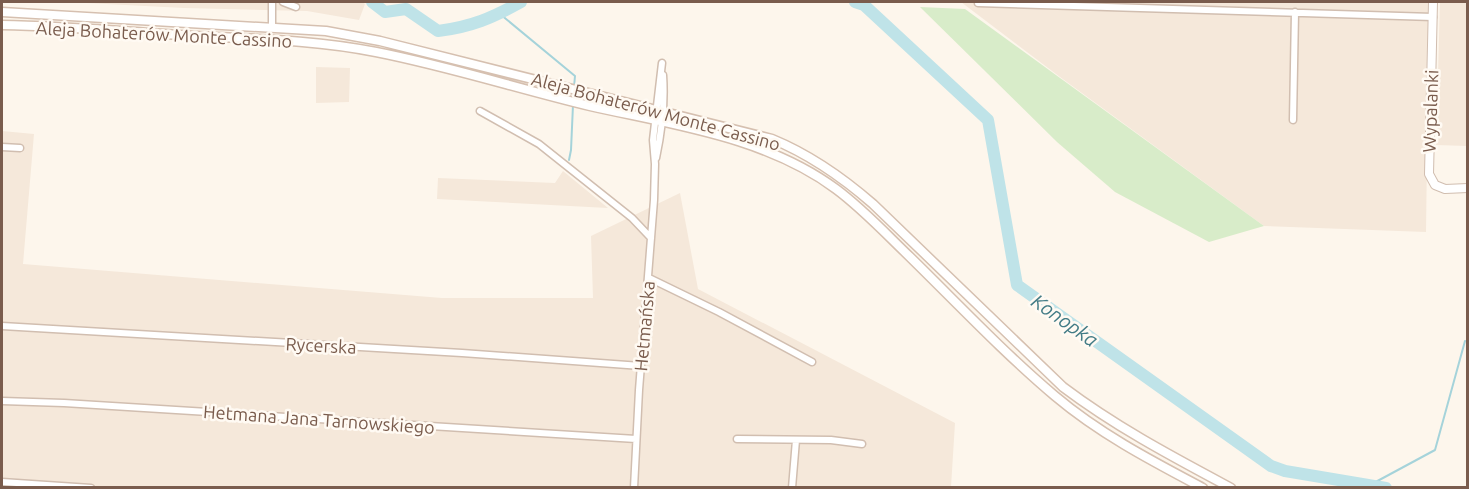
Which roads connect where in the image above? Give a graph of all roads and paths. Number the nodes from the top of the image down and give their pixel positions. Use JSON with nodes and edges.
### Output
{"nodes":[{"id":1,"x":272,"y":2,"type":"edge"},
{"id":2,"x":283,"y":2,"type":"edge"},
{"id":3,"x":1433,"y":2,"type":"edge"},
{"id":4,"x":978,"y":3,"type":"dead end"},
{"id":5,"x":296,"y":7,"type":"dead end"},
{"id":6,"x":2,"y":12,"type":"edge"},
{"id":7,"x":1295,"y":12,"type":"junction"},
{"id":8,"x":1433,"y":16,"type":"junction"},
{"id":9,"x":2,"y":25,"type":"edge"},
{"id":10,"x":272,"y":27,"type":"junction"},
{"id":11,"x":659,"y":110,"type":"junction"},
{"id":12,"x":480,"y":111,"type":"dead end"},
{"id":13,"x":1293,"y":120,"type":"dead end"},
{"id":14,"x":659,"y":121,"type":"junction"},
{"id":15,"x":2,"y":147,"type":"edge"},
{"id":16,"x":20,"y":148,"type":"dead end"},
{"id":17,"x":1467,"y":188,"type":"edge"},
{"id":18,"x":651,"y":238,"type":"junction"},
{"id":19,"x":649,"y":278,"type":"junction"},
{"id":20,"x":2,"y":326,"type":"edge"},
{"id":21,"x":812,"y":362,"type":"dead end"},
{"id":22,"x":641,"y":366,"type":"junction"},
{"id":23,"x":2,"y":401,"type":"edge"},
{"id":24,"x":636,"y":439,"type":"junction"},
{"id":25,"x":737,"y":439,"type":"dead end"},
{"id":26,"x":796,"y":440,"type":"junction"},
{"id":27,"x":862,"y":444,"type":"dead end"},
{"id":28,"x":2,"y":482,"type":"edge"},
{"id":29,"x":91,"y":488,"type":"edge"},
{"id":30,"x":634,"y":488,"type":"edge"},
{"id":31,"x":792,"y":488,"type":"edge"},
{"id":32,"x":1203,"y":488,"type":"edge"},
{"id":33,"x":1231,"y":488,"type":"edge"}],
"edges":[{"from":1,"to":10,"type":"street"},
{"from":2,"to":5,"type":"street"},
{"from":3,"to":8,"type":"street","name":"Wypalanki"},
{"from":4,"to":7,"type":"street"},
{"from":6,"to":10,"type":"main road","name":"Aleja Bohaterów Monte Cassino"},
{"from":7,"to":8,"type":"street"},
{"from":7,"to":13,"type":"street"},
{"from":8,"to":17,"type":"street","name":"Wypalanki"},
{"from":9,"to":14,"type":"main road","name":"Aleja Bohaterów Monte Cassino"},
{"from":10,"to":11,"type":"main road","name":"Aleja Bohaterów Monte Cassino"},
{"from":11,"to":11,"type":"street","name":"Hetmańska"},
{"from":11,"to":14,"type":"street","name":"Hetmańska"},
{"from":11,"to":33,"type":"main road","name":"Aleja Bohaterów Monte Cassino"},
{"from":12,"to":18,"type":"street"},
{"from":14,"to":18,"type":"street","name":"Hetmańska"},
{"from":14,"to":32,"type":"main road","name":"Aleja Bohaterów Monte Cassino"},
{"from":15,"to":16,"type":"street"},
{"from":18,"to":19,"type":"street","name":"Hetmańska"},
{"from":19,"to":21,"type":"street"},
{"from":19,"to":22,"type":"street","name":"Hetmańska"},
{"from":20,"to":22,"type":"street","name":"Rycerska"},
{"from":22,"to":24,"type":"street","name":"Hetmańska"},
{"from":23,"to":24,"type":"street","name":"Hetmana Jana Tarnowskiego"},
{"from":24,"to":30,"type":"street","name":"Hetmańska"},
{"from":25,"to":26,"type":"street"},
{"from":26,"to":27,"type":"street"},
{"from":26,"to":31,"type":"street"},
{"from":28,"to":29,"type":"street"}]}
